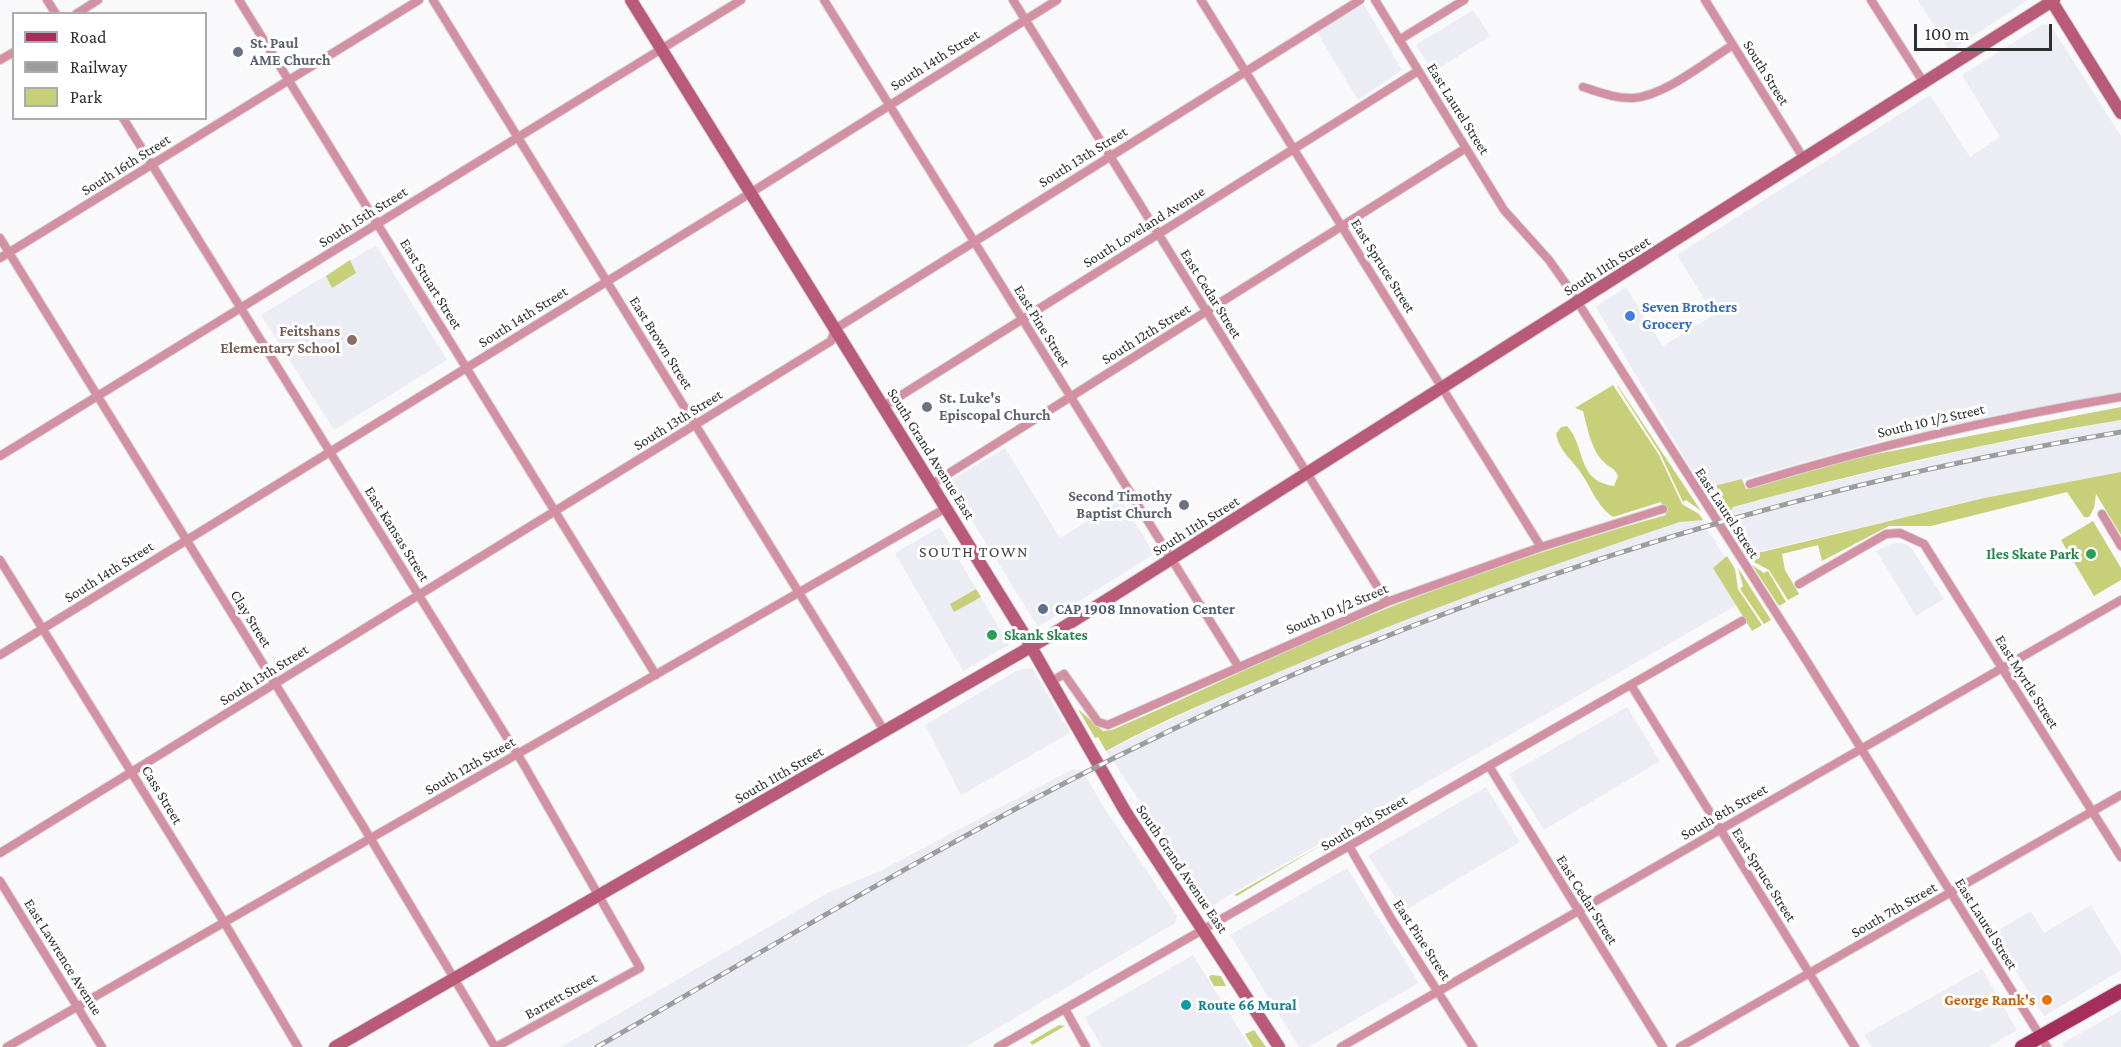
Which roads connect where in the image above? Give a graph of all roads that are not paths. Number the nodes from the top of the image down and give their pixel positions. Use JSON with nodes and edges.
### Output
{"nodes":[{"id":1,"x":98,"y":0,"type":"edge"},
{"id":2,"x":239,"y":0,"type":"edge"},
{"id":3,"x":419,"y":0,"type":"edge"},
{"id":4,"x":433,"y":0,"type":"edge"},
{"id":5,"x":631,"y":0,"type":"edge"},
{"id":6,"x":741,"y":0,"type":"edge"},
{"id":7,"x":824,"y":0,"type":"edge"},
{"id":8,"x":1013,"y":0,"type":"edge"},
{"id":9,"x":1057,"y":0,"type":"edge"},
{"id":10,"x":1202,"y":0,"type":"edge"},
{"id":11,"x":1360,"y":0,"type":"edge"},
{"id":12,"x":1375,"y":0,"type":"edge"},
{"id":13,"x":1464,"y":0,"type":"edge"},
{"id":14,"x":1705,"y":0,"type":"edge"},
{"id":15,"x":1871,"y":0,"type":"edge"},
{"id":16,"x":2052,"y":0,"type":"edge"},
{"id":17,"x":79,"y":12,"type":"edge"},
{"id":18,"x":1025,"y":20,"type":"junction"},
{"id":19,"x":1399,"y":40,"type":"junction"},
{"id":20,"x":1732,"y":45,"type":"junction"},
{"id":21,"x":662,"y":49,"type":"junction"},
{"id":22,"x":1244,"y":71,"type":"junction"},
{"id":23,"x":1418,"y":71,"type":"junction"},
{"id":24,"x":289,"y":81,"type":"junction"},
{"id":25,"x":1924,"y":83,"type":"junction"},
{"id":26,"x":1583,"y":87,"type":"dead end"},
{"id":27,"x":889,"y":105,"type":"junction"},
{"id":28,"x":2121,"y":113,"type":"edge"},
{"id":29,"x":124,"y":120,"type":"edge"},
{"id":30,"x":519,"y":137,"type":"junction"},
{"id":31,"x":1466,"y":148,"type":"junction"},
{"id":32,"x":1293,"y":149,"type":"junction"},
{"id":33,"x":1110,"y":156,"type":"junction"},
{"id":34,"x":1804,"y":159,"type":"junction"},
{"id":35,"x":153,"y":165,"type":"junction"},
{"id":36,"x":751,"y":193,"type":"junction"},
{"id":37,"x":378,"y":224,"type":"junction"},
{"id":38,"x":1342,"y":225,"type":"junction"},
{"id":39,"x":1158,"y":234,"type":"junction"},
{"id":40,"x":0,"y":238,"type":"edge"},
{"id":41,"x":974,"y":243,"type":"junction"},
{"id":42,"x":9,"y":252,"type":"junction"},
{"id":43,"x":0,"y":258,"type":"edge"},
{"id":44,"x":607,"y":281,"type":"junction"},
{"id":45,"x":1578,"y":302,"type":"junction"},
{"id":46,"x":241,"y":308,"type":"junction"},
{"id":47,"x":1206,"y":311,"type":"junction"},
{"id":48,"x":1022,"y":320,"type":"junction"},
{"id":49,"x":835,"y":329,"type":"junction"},
{"id":50,"x":467,"y":367,"type":"junction"},
{"id":51,"x":1442,"y":388,"type":"junction"},
{"id":52,"x":97,"y":396,"type":"junction"},
{"id":53,"x":1070,"y":397,"type":"junction"},
{"id":54,"x":2121,"y":398,"type":"edge"},
{"id":55,"x":884,"y":406,"type":"junction"},
{"id":56,"x":696,"y":425,"type":"junction"},
{"id":57,"x":330,"y":452,"type":"junction"},
{"id":58,"x":0,"y":456,"type":"edge"},
{"id":59,"x":1307,"y":473,"type":"junction"},
{"id":60,"x":932,"y":484,"type":"junction"},
{"id":61,"x":1750,"y":484,"type":"dead end"},
{"id":62,"x":946,"y":508,"type":"junction"},
{"id":63,"x":1663,"y":509,"type":"dead end"},
{"id":64,"x":556,"y":511,"type":"junction"},
{"id":65,"x":2102,"y":514,"type":"dead end"},
{"id":66,"x":187,"y":540,"type":"junction"},
{"id":67,"x":2121,"y":546,"type":"edge"},
{"id":68,"x":1541,"y":547,"type":"junction"},
{"id":69,"x":1172,"y":559,"type":"junction"},
{"id":70,"x":0,"y":560,"type":"edge"},
{"id":71,"x":1799,"y":584,"type":"dead end"},
{"id":72,"x":800,"y":592,"type":"junction"},
{"id":73,"x":419,"y":595,"type":"junction"},
{"id":74,"x":2121,"y":600,"type":"edge"},
{"id":75,"x":1387,"y":602,"type":"junction"},
{"id":76,"x":1742,"y":621,"type":"dead end"},
{"id":77,"x":42,"y":629,"type":"junction"},
{"id":78,"x":1031,"y":647,"type":"junction"},
{"id":79,"x":0,"y":655,"type":"edge"},
{"id":80,"x":1238,"y":666,"type":"junction"},
{"id":81,"x":2002,"y":668,"type":"junction"},
{"id":82,"x":656,"y":675,"type":"junction"},
{"id":83,"x":1052,"y":681,"type":"junction"},
{"id":84,"x":275,"y":684,"type":"junction"},
{"id":85,"x":1631,"y":686,"type":"junction"},
{"id":86,"x":885,"y":732,"type":"junction"},
{"id":87,"x":1861,"y":748,"type":"junction"},
{"id":88,"x":517,"y":754,"type":"junction"},
{"id":89,"x":1489,"y":766,"type":"junction"},
{"id":90,"x":132,"y":772,"type":"junction"},
{"id":91,"x":2121,"y":795,"type":"edge"},
{"id":92,"x":2093,"y":811,"type":"junction"},
{"id":93,"x":1719,"y":829,"type":"junction"},
{"id":94,"x":371,"y":839,"type":"junction"},
{"id":95,"x":1349,"y":846,"type":"junction"},
{"id":96,"x":0,"y":853,"type":"edge"},
{"id":97,"x":2121,"y":857,"type":"edge"},
{"id":98,"x":0,"y":881,"type":"edge"},
{"id":99,"x":1951,"y":893,"type":"junction"},
{"id":100,"x":600,"y":895,"type":"junction"},
{"id":101,"x":1578,"y":911,"type":"junction"},
{"id":102,"x":224,"y":922,"type":"junction"},
{"id":103,"x":1204,"y":930,"type":"junction"},
{"id":104,"x":640,"y":968,"type":"joint"},
{"id":105,"x":1809,"y":974,"type":"junction"},
{"id":106,"x":454,"y":979,"type":"junction"},
{"id":107,"x":1438,"y":991,"type":"junction"},
{"id":108,"x":2121,"y":991,"type":"edge"},
{"id":109,"x":78,"y":1006,"type":"junction"},
{"id":110,"x":1065,"y":1009,"type":"junction"},
{"id":111,"x":2044,"y":1042,"type":"edge"},
{"id":112,"x":7,"y":1047,"type":"edge"},
{"id":113,"x":102,"y":1047,"type":"edge"},
{"id":114,"x":298,"y":1047,"type":"edge"},
{"id":115,"x":335,"y":1047,"type":"edge"},
{"id":116,"x":495,"y":1047,"type":"edge"},
{"id":117,"x":998,"y":1047,"type":"edge"},
{"id":118,"x":1086,"y":1047,"type":"edge"},
{"id":119,"x":1279,"y":1047,"type":"edge"},
{"id":120,"x":1341,"y":1047,"type":"edge"},
{"id":121,"x":1473,"y":1047,"type":"edge"},
{"id":122,"x":1663,"y":1047,"type":"edge"},
{"id":123,"x":1680,"y":1047,"type":"edge"},
{"id":124,"x":1855,"y":1047,"type":"edge"},
{"id":125,"x":2022,"y":1047,"type":"edge"}],
"edges":[{"from":1,"to":17,"type":"street"},
{"from":2,"to":24,"type":"street","name":"East Stuart Street"},
{"from":3,"to":24,"type":"street","name":"South 16th Street"},
{"from":4,"to":30,"type":"street","name":"East Brown Street"},
{"from":5,"to":21,"type":"street","name":"South Grand Avenue East"},
{"from":6,"to":21,"type":"street","name":"South 15th Street"},
{"from":7,"to":27,"type":"street","name":"East Pine Street"},
{"from":8,"to":18,"type":"street","name":"East Cedar Street"},
{"from":9,"to":18,"type":"street","name":"South 14th Street"},
{"from":10,"to":22,"type":"street","name":"East Spruce Street"},
{"from":11,"to":22,"type":"street","name":"South 13th Street"},
{"from":12,"to":19,"type":"street","name":"East Laurel Street"},
{"from":13,"to":19,"type":"street"},
{"from":14,"to":20,"type":"street","name":"South Street"},
{"from":15,"to":25,"type":"street"},
{"from":16,"to":25,"type":"street","name":"South 11th Street"},
{"from":16,"to":28,"type":"street"},
{"from":18,"to":27,"type":"street","name":"South 14th Street"},
{"from":18,"to":33,"type":"street","name":"East Cedar Street"},
{"from":19,"to":23,"type":"street","name":"East Laurel Street"},
{"from":20,"to":26,"type":"street"},
{"from":20,"to":34,"type":"street","name":"South Street"},
{"from":21,"to":30,"type":"street","name":"South 15th Street"},
{"from":21,"to":36,"type":"street","name":"South Grand Avenue East"},
{"from":22,"to":32,"type":"street","name":"East Spruce Street"},
{"from":22,"to":33,"type":"street","name":"South 13th Street"},
{"from":23,"to":31,"type":"street","name":"East Laurel Street"},
{"from":23,"to":32,"type":"street","name":"South Loveland Avenue"},
{"from":24,"to":35,"type":"street","name":"South 16th Street"},
{"from":24,"to":37,"type":"street","name":"East Stuart Street"},
{"from":25,"to":34,"type":"street","name":"South 11th Street"},
{"from":27,"to":36,"type":"street","name":"South 14th Street"},
{"from":27,"to":41,"type":"street","name":"East Pine Street"},
{"from":29,"to":35,"type":"street","name":"East Kansas Street"},
{"from":30,"to":37,"type":"street","name":"South 15th Street"},
{"from":30,"to":44,"type":"street","name":"East Brown Street"},
{"from":31,"to":38,"type":"street","name":"South 12th Street"},
{"from":31,"to":45,"type":"street","name":"East Laurel Street"},
{"from":32,"to":38,"type":"street","name":"East Spruce Street"},
{"from":32,"to":39,"type":"street","name":"South Loveland Avenue"},
{"from":33,"to":39,"type":"street","name":"East Cedar Street"},
{"from":33,"to":41,"type":"street","name":"South 13th Street"},
{"from":34,"to":45,"type":"street","name":"South 11th Street"},
{"from":35,"to":42,"type":"street","name":"South 16th Street"},
{"from":35,"to":46,"type":"street","name":"East Kansas Street"},
{"from":36,"to":44,"type":"street","name":"South 14th Street"},
{"from":36,"to":49,"type":"street","name":"South Grand Avenue East"},
{"from":37,"to":46,"type":"street","name":"South 15th Street"},
{"from":37,"to":50,"type":"street","name":"East Stuart Street"},
{"from":38,"to":47,"type":"street","name":"South 12th Street"},
{"from":38,"to":51,"type":"street","name":"East Spruce Street"},
{"from":39,"to":47,"type":"street","name":"East Cedar Street"},
{"from":39,"to":48,"type":"street","name":"South Loveland Avenue"},
{"from":40,"to":42,"type":"street","name":"Clay Street"},
{"from":41,"to":48,"type":"street","name":"East Pine Street"},
{"from":41,"to":49,"type":"street","name":"South 13th Street"},
{"from":42,"to":43,"type":"street","name":"South 16th Street"},
{"from":42,"to":52,"type":"street","name":"Clay Street"},
{"from":44,"to":50,"type":"street","name":"South 14th Street"},
{"from":44,"to":56,"type":"street","name":"East Brown Street"},
{"from":45,"to":51,"type":"street","name":"South 11th Street"},
{"from":45,"to":87,"type":"street","name":"East Laurel Street"},
{"from":46,"to":52,"type":"street","name":"South 15th Street"},
{"from":46,"to":57,"type":"street","name":"East Kansas Street"},
{"from":47,"to":53,"type":"street","name":"South 12th Street"},
{"from":47,"to":59,"type":"street","name":"East Cedar Street"},
{"from":48,"to":53,"type":"street","name":"East Pine Street"},
{"from":48,"to":55,"type":"street","name":"South Loveland Avenue"},
{"from":49,"to":55,"type":"street","name":"South Grand Avenue East"},
{"from":49,"to":56,"type":"street","name":"South 13th Street"},
{"from":50,"to":57,"type":"street","name":"South 14th Street"},
{"from":50,"to":64,"type":"street","name":"East Stuart Street"},
{"from":51,"to":59,"type":"street","name":"South 11th Street"},
{"from":51,"to":68,"type":"street","name":"East Spruce Street"},
{"from":52,"to":58,"type":"street","name":"South 15th Street"},
{"from":52,"to":66,"type":"street","name":"Clay Street"},
{"from":53,"to":60,"type":"street","name":"South 12th Street"},
{"from":53,"to":69,"type":"street","name":"East Pine Street"},
{"from":54,"to":61,"type":"street","name":"South 10 1/2 Street"},
{"from":55,"to":60,"type":"street","name":"South Grand Avenue East"},
{"from":56,"to":64,"type":"street","name":"South 13th Street"},
{"from":56,"to":72,"type":"street","name":"East Brown Street"},
{"from":57,"to":66,"type":"street","name":"South 14th Street"},
{"from":57,"to":73,"type":"street","name":"East Kansas Street"},
{"from":59,"to":69,"type":"street","name":"South 11th Street"},
{"from":59,"to":75,"type":"street","name":"East Cedar Street"},
{"from":60,"to":62,"type":"street","name":"South Grand Avenue East"},
{"from":62,"to":72,"type":"street","name":"South 12th Street"},
{"from":62,"to":78,"type":"street","name":"South Grand Avenue East"},
{"from":63,"to":68,"type":"street","name":"South 10 1/2 Street"},
{"from":64,"to":73,"type":"street","name":"South 13th Street"},
{"from":64,"to":82,"type":"street","name":"East Stuart Street"},
{"from":65,"to":67,"type":"street"},
{"from":66,"to":77,"type":"street","name":"South 14th Street"},
{"from":66,"to":84,"type":"street","name":"Clay Street"},
{"from":68,"to":75,"type":"street","name":"South 10 1/2 Street"},
{"from":69,"to":78,"type":"street","name":"South 11th Street"},
{"from":69,"to":80,"type":"street","name":"East Pine Street"},
{"from":70,"to":77,"type":"street","name":"Cass Street"},
{"from":71,"to":81,"type":"street","name":"East Myrtle Street"},
{"from":72,"to":82,"type":"street","name":"South 12th Street"},
{"from":72,"to":86,"type":"street","name":"East Brown Street"},
{"from":73,"to":84,"type":"street","name":"South 13th Street"},
{"from":73,"to":88,"type":"street","name":"East Kansas Street"},
{"from":74,"to":81,"type":"street","name":"South 8th Street"},
{"from":75,"to":80,"type":"street","name":"South 10 1/2 Street"},
{"from":76,"to":85,"type":"street","name":"South 9th Street"},
{"from":77,"to":79,"type":"street","name":"South 14th Street"},
{"from":77,"to":90,"type":"street","name":"Cass Street"},
{"from":78,"to":83,"type":"street","name":"South Grand Avenue East"},
{"from":78,"to":86,"type":"street","name":"South 11th Street"},
{"from":80,"to":83,"type":"street","name":"South 10 1/2 Street"},
{"from":81,"to":87,"type":"street","name":"South 8th Street"},
{"from":81,"to":92,"type":"street","name":"East Myrtle Street"},
{"from":82,"to":88,"type":"street","name":"South 12th Street"},
{"from":83,"to":103,"type":"street","name":"South Grand Avenue East"},
{"from":84,"to":90,"type":"street","name":"South 13th Street"},
{"from":84,"to":94,"type":"street","name":"Clay Street"},
{"from":85,"to":89,"type":"street","name":"South 9th Street"},
{"from":85,"to":93,"type":"street","name":"East Spruce Street"},
{"from":86,"to":100,"type":"street","name":"South 11th Street"},
{"from":87,"to":93,"type":"street","name":"South 8th Street"},
{"from":87,"to":99,"type":"street","name":"East Laurel Street"},
{"from":88,"to":94,"type":"street","name":"South 12th Street"},
{"from":88,"to":100,"type":"street","name":"East Kansas Street"},
{"from":89,"to":95,"type":"street","name":"South 9th Street"},
{"from":89,"to":101,"type":"street","name":"East Cedar Street"},
{"from":90,"to":96,"type":"street","name":"South 13th Street"},
{"from":90,"to":102,"type":"street","name":"Cass Street"},
{"from":91,"to":92,"type":"street","name":"South 7th Street"},
{"from":92,"to":97,"type":"street","name":"East Myrtle Street"},
{"from":92,"to":99,"type":"street","name":"South 7th Street"},
{"from":93,"to":101,"type":"street","name":"South 8th Street"},
{"from":93,"to":105,"type":"street","name":"East Spruce Street"},
{"from":94,"to":102,"type":"street","name":"South 12th Street"},
{"from":94,"to":106,"type":"street","name":"Clay Street"},
{"from":95,"to":103,"type":"street","name":"South 9th Street"},
{"from":95,"to":107,"type":"street","name":"East Pine Street"},
{"from":98,"to":109,"type":"street","name":"East Lawrence Avenue"},
{"from":99,"to":105,"type":"street","name":"South 7th Street"},
{"from":99,"to":111,"type":"street","name":"East Laurel Street"},
{"from":100,"to":104,"type":"street","name":"East Kansas Street"},
{"from":100,"to":106,"type":"street","name":"South 11th Street"},
{"from":101,"to":107,"type":"street","name":"South 8th Street"},
{"from":101,"to":122,"type":"street","name":"East Cedar Street"},
{"from":102,"to":109,"type":"street","name":"South 12th Street"},
{"from":102,"to":114,"type":"street","name":"Cass Street"},
{"from":103,"to":110,"type":"street","name":"South 9th Street"},
{"from":103,"to":119,"type":"street","name":"South Grand Avenue East"},
{"from":104,"to":116,"type":"street","name":"Barrett Street"},
{"from":105,"to":123,"type":"street","name":"South 7th Street"},
{"from":105,"to":124,"type":"street","name":"East Spruce Street"},
{"from":106,"to":115,"type":"street","name":"South 11th Street"},
{"from":106,"to":116,"type":"street","name":"Clay Street"},
{"from":107,"to":120,"type":"street","name":"South 8th Street"},
{"from":107,"to":121,"type":"street","name":"East Pine Street"},
{"from":108,"to":111,"type":"main road"},
{"from":109,"to":112,"type":"street","name":"South 12th Street"},
{"from":109,"to":113,"type":"street","name":"East Lawrence Avenue"},
{"from":110,"to":117,"type":"street","name":"South 9th Street"},
{"from":110,"to":118,"type":"street"},
{"from":111,"to":125,"type":"main road"}]}
